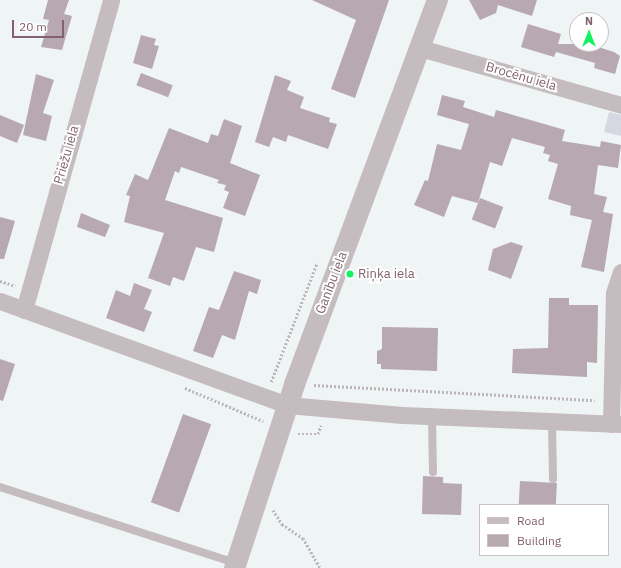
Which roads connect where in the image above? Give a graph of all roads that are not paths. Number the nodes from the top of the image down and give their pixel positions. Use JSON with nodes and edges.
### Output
{"nodes":[{"id":1,"x":111,"y":0,"type":"edge"},
{"id":2,"x":437,"y":0,"type":"edge"},
{"id":3,"x":420,"y":48,"type":"junction"},
{"id":4,"x":621,"y":105,"type":"edge"},
{"id":5,"x":621,"y":272,"type":"edge"},
{"id":6,"x":0,"y":301,"type":"edge"},
{"id":7,"x":24,"y":310,"type":"junction"},
{"id":8,"x":287,"y":405,"type":"junction"},
{"id":9,"x":432,"y":416,"type":"junction"},
{"id":10,"x":552,"y":421,"type":"junction"},
{"id":11,"x":616,"y":424,"type":"edge"},
{"id":12,"x":433,"y":472,"type":"dead end"},
{"id":13,"x":553,"y":479,"type":"dead end"},
{"id":14,"x":0,"y":488,"type":"edge"},
{"id":15,"x":238,"y":566,"type":"edge"}],
"edges":[{"from":1,"to":7,"type":"street","name":"Priežu iela"},
{"from":2,"to":3,"type":"street","name":"Ganību iela"},
{"from":3,"to":4,"type":"street","name":"Brocēnu iela"},
{"from":3,"to":8,"type":"street","name":"Ganību iela"},
{"from":5,"to":11,"type":"street"},
{"from":6,"to":7,"type":"street"},
{"from":7,"to":8,"type":"street"},
{"from":8,"to":9,"type":"street"},
{"from":8,"to":15,"type":"street","name":"Ganību iela"},
{"from":9,"to":10,"type":"street"},
{"from":9,"to":12,"type":"lane"},
{"from":10,"to":11,"type":"street"},
{"from":10,"to":13,"type":"lane"},
{"from":14,"to":15,"type":"lane"}]}
